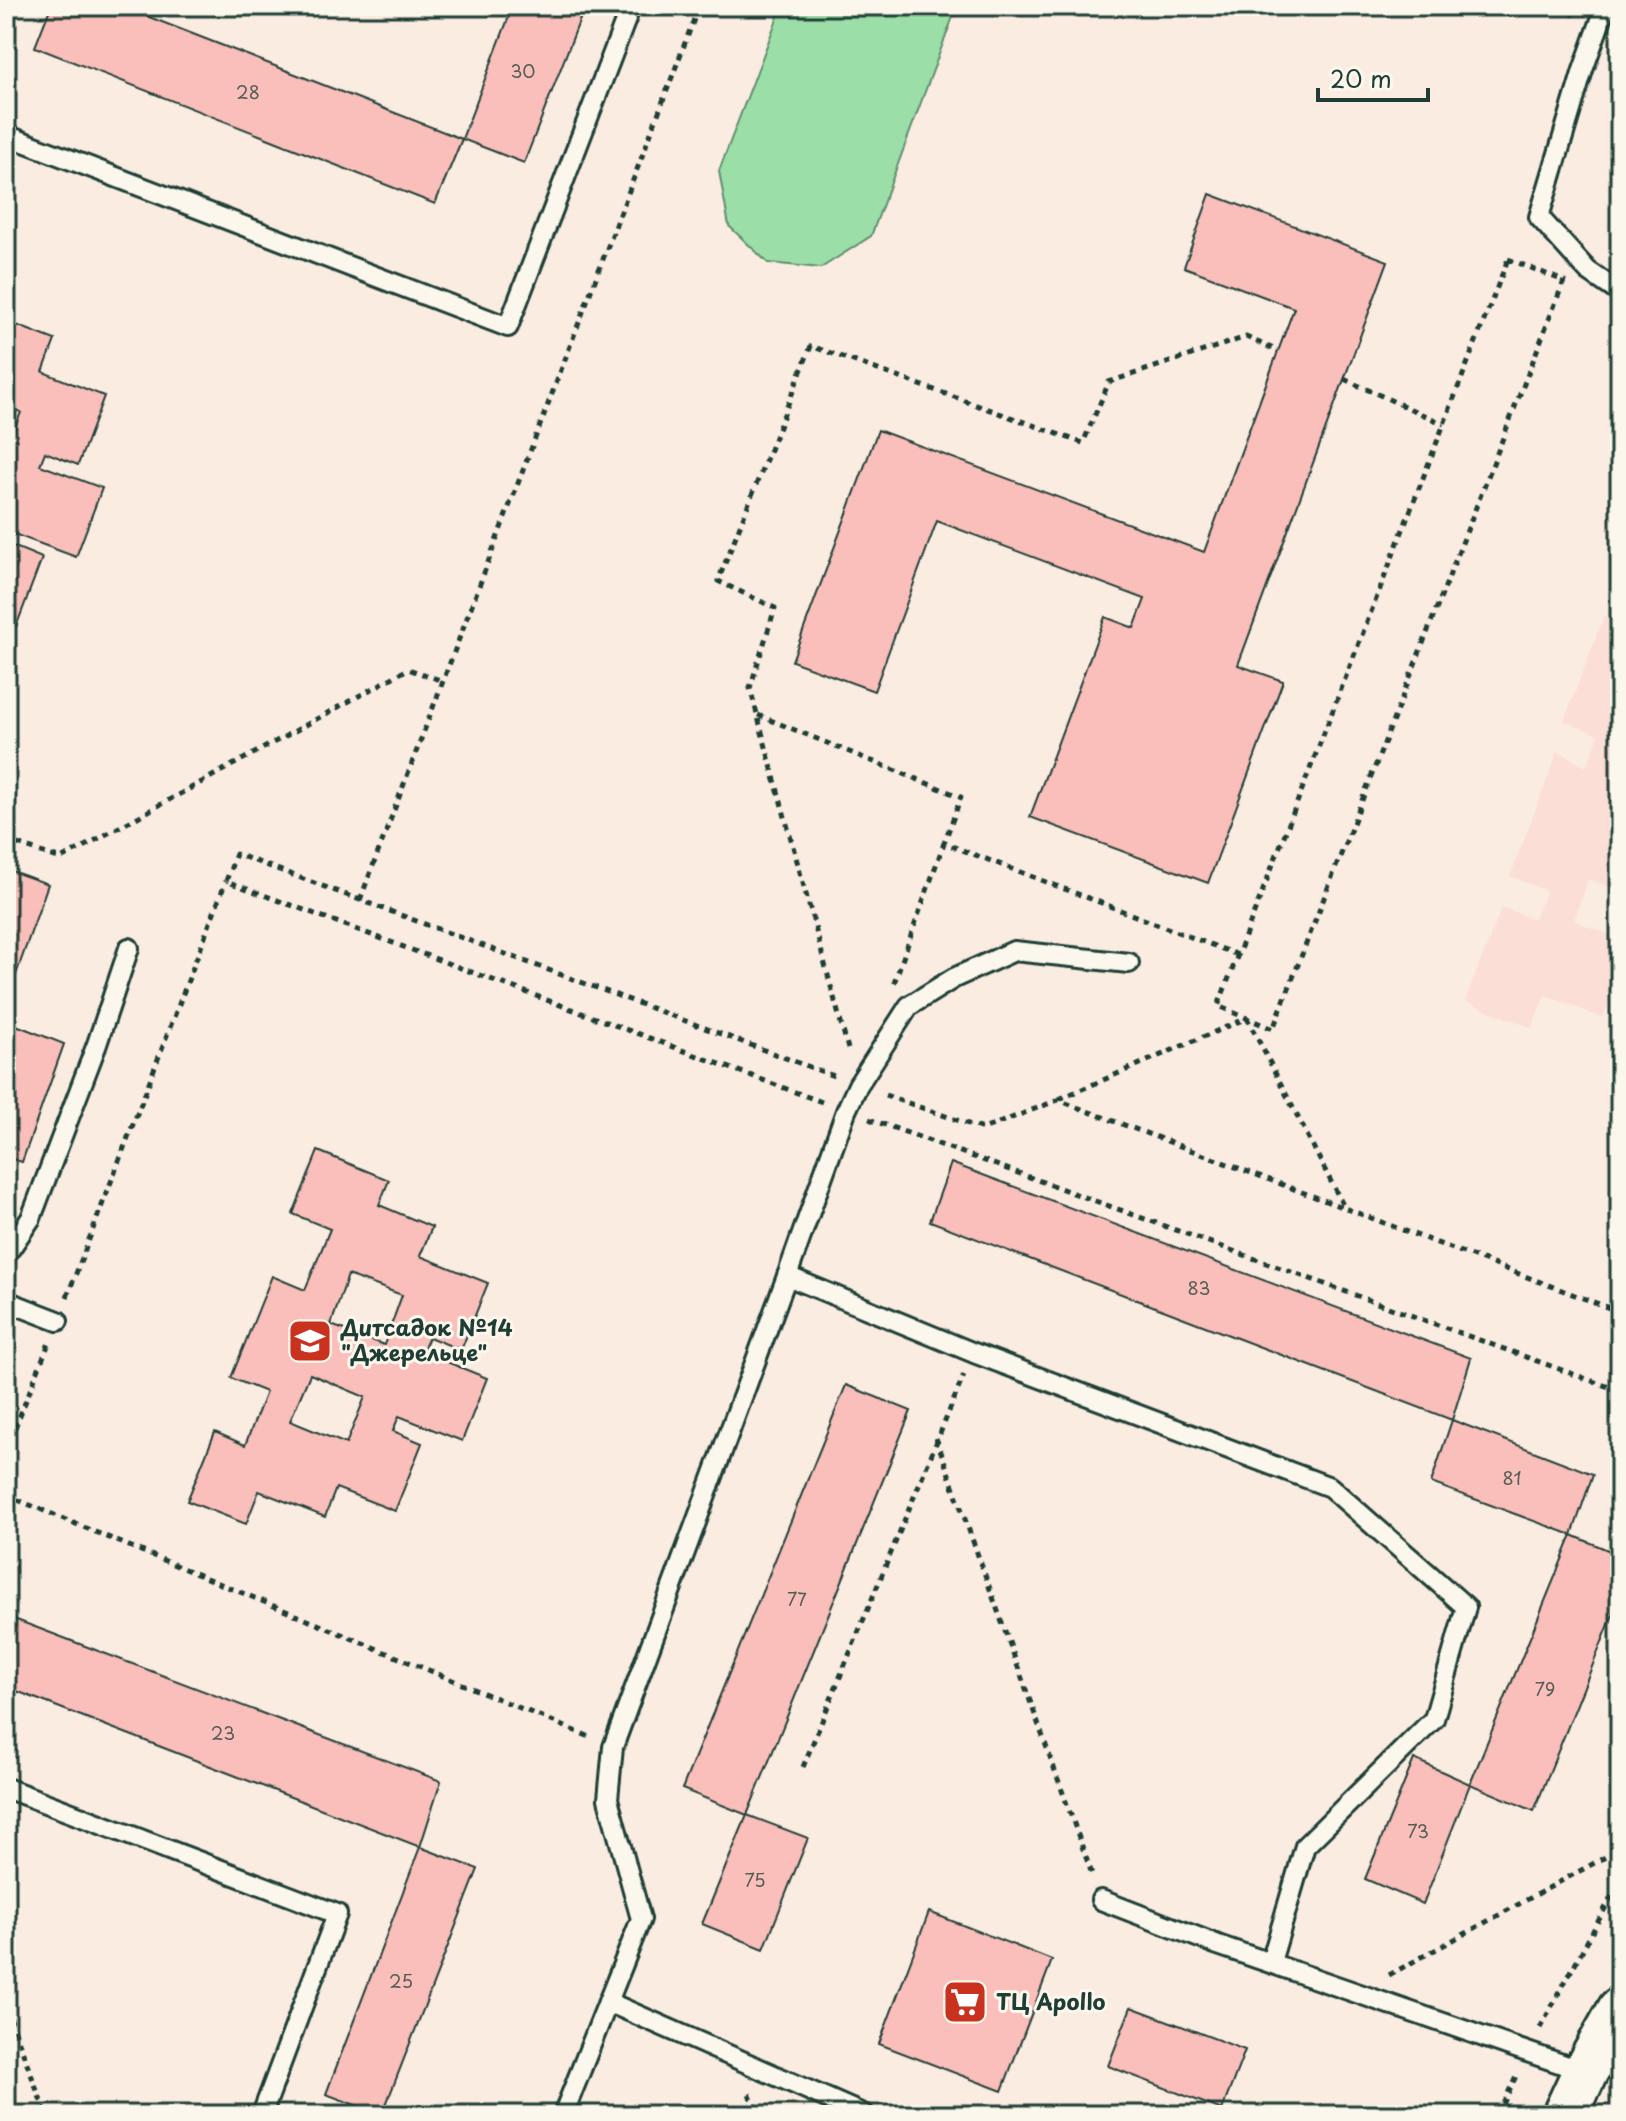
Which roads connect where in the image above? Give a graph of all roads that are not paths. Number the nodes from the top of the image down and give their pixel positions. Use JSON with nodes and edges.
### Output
{"nodes":[{"id":1,"x":631,"y":6,"type":"edge"},
{"id":2,"x":1606,"y":6,"type":"edge"},
{"id":3,"x":6,"y":135,"type":"edge"},
{"id":4,"x":1620,"y":293,"type":"edge"},
{"id":5,"x":129,"y":948,"type":"dead end"},
{"id":6,"x":1129,"y":963,"type":"dead end"},
{"id":7,"x":6,"y":1255,"type":"edge"},
{"id":8,"x":787,"y":1276,"type":"junction"},
{"id":9,"x":6,"y":1301,"type":"edge"},
{"id":10,"x":58,"y":1321,"type":"road end"},
{"id":11,"x":6,"y":1788,"type":"edge"},
{"id":12,"x":1101,"y":1900,"type":"road end"},
{"id":13,"x":1271,"y":1962,"type":"junction"},
{"id":14,"x":608,"y":2002,"type":"junction"},
{"id":15,"x":1620,"y":2010,"type":"edge"},
{"id":16,"x":1585,"y":2072,"type":"junction"},
{"id":17,"x":264,"y":2115,"type":"edge"},
{"id":18,"x":563,"y":2115,"type":"edge"},
{"id":19,"x":865,"y":2115,"type":"edge"},
{"id":20,"x":1565,"y":2115,"type":"edge"}],
"edges":[{"from":1,"to":3,"type":"lane"},
{"from":2,"to":4,"type":"lane"},
{"from":5,"to":7,"type":"lane"},
{"from":6,"to":8,"type":"lane"},
{"from":8,"to":13,"type":"lane"},
{"from":8,"to":14,"type":"lane"},
{"from":9,"to":10,"type":"lane"},
{"from":11,"to":17,"type":"lane"},
{"from":12,"to":13,"type":"lane"},
{"from":13,"to":16,"type":"lane"},
{"from":14,"to":18,"type":"lane"},
{"from":14,"to":19,"type":"lane"},
{"from":15,"to":16,"type":"street"},
{"from":16,"to":20,"type":"street"}]}
